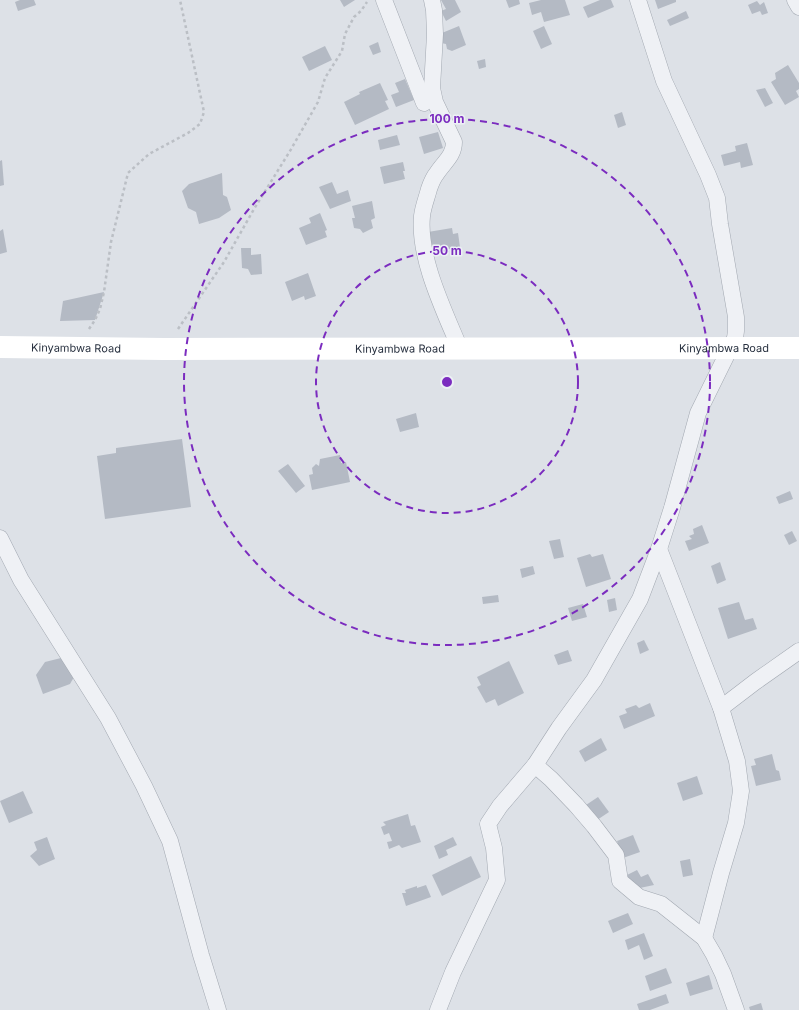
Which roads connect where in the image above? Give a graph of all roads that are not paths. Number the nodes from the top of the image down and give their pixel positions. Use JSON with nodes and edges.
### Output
{"nodes":[{"id":1,"x":384,"y":0,"type":"edge"},
{"id":2,"x":432,"y":0,"type":"edge"},
{"id":3,"x":638,"y":0,"type":"edge"},
{"id":4,"x":795,"y":0,"type":"edge"},
{"id":5,"x":799,"y":7,"type":"edge"},
{"id":6,"x":424,"y":103,"type":"dead end"},
{"id":7,"x":0,"y":347,"type":"edge"},
{"id":8,"x":799,"y":348,"type":"edge"},
{"id":9,"x":460,"y":349,"type":"junction"},
{"id":10,"x":730,"y":349,"type":"junction"},
{"id":11,"x":0,"y":538,"type":"edge"},
{"id":12,"x":659,"y":549,"type":"junction"},
{"id":13,"x":799,"y":651,"type":"edge"},
{"id":14,"x":721,"y":708,"type":"junction"},
{"id":15,"x":535,"y":765,"type":"junction"},
{"id":16,"x":704,"y":938,"type":"junction"},
{"id":17,"x":218,"y":1010,"type":"edge"},
{"id":18,"x":438,"y":1010,"type":"edge"},
{"id":19,"x":736,"y":1010,"type":"edge"}],
"edges":[{"from":1,"to":6,"type":"street"},
{"from":2,"to":9,"type":"street"},
{"from":3,"to":10,"type":"street"},
{"from":4,"to":5,"type":"street"},
{"from":7,"to":9,"type":"street","name":"Kinyambwa Road"},
{"from":8,"to":10,"type":"street","name":"Kinyambwa Road"},
{"from":9,"to":10,"type":"street","name":"Kinyambwa Road"},
{"from":10,"to":12,"type":"street"},
{"from":11,"to":17,"type":"street"},
{"from":12,"to":14,"type":"street"},
{"from":12,"to":15,"type":"street"},
{"from":13,"to":14,"type":"street"},
{"from":14,"to":16,"type":"street"},
{"from":15,"to":16,"type":"street"},
{"from":15,"to":18,"type":"street"},
{"from":16,"to":19,"type":"street"}]}
